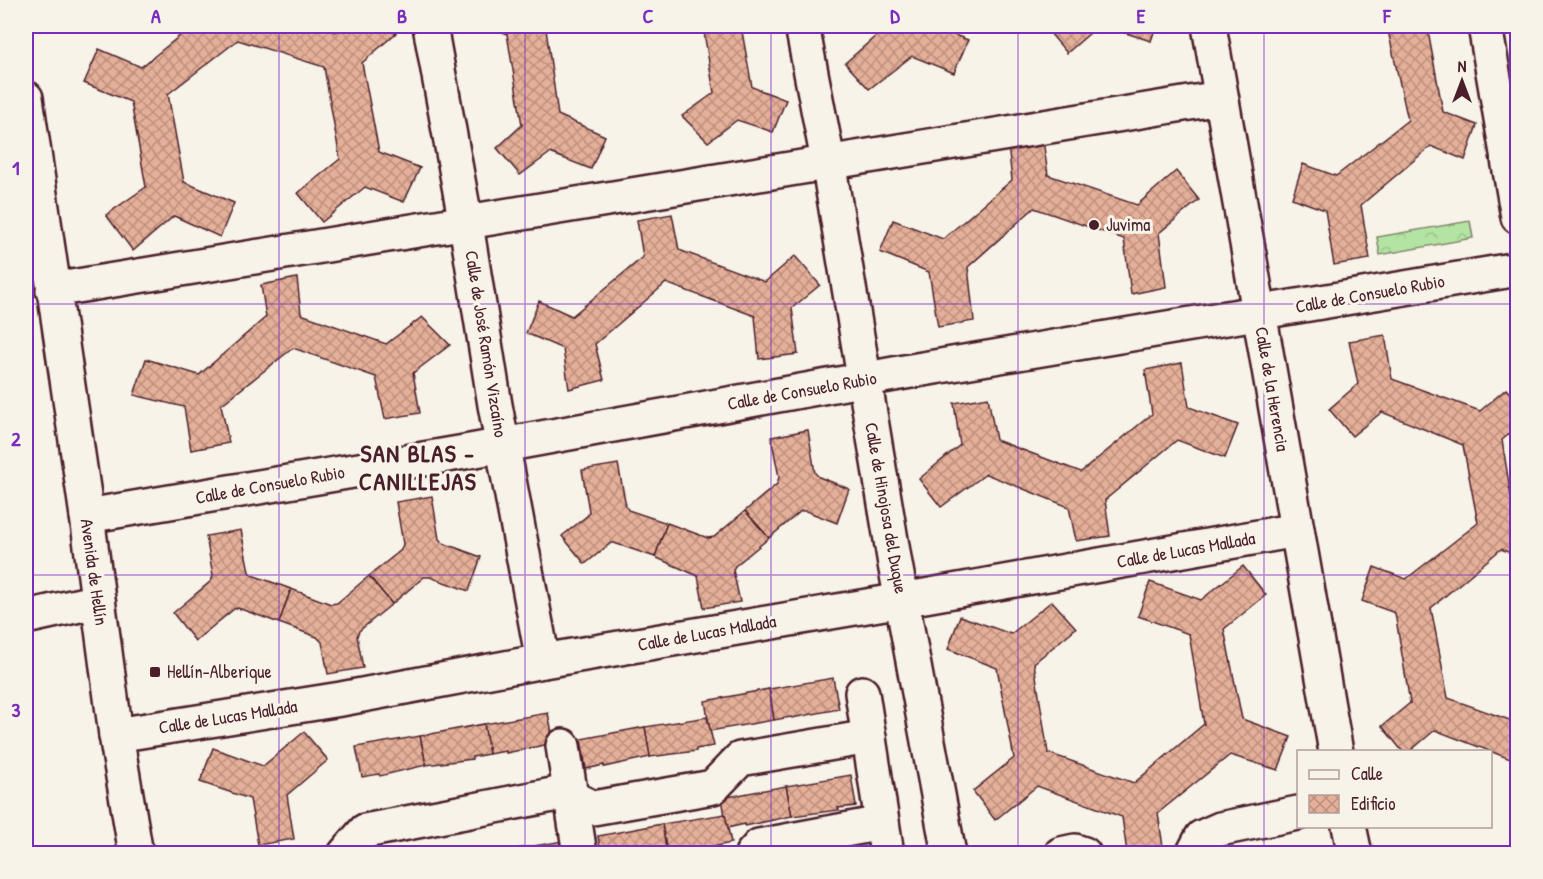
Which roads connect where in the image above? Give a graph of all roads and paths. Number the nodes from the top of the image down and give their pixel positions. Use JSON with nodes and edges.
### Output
{"nodes":[{"id":1,"x":430,"y":26,"type":"edge"},
{"id":2,"x":802,"y":26,"type":"edge"},
{"id":3,"x":1209,"y":26,"type":"edge"},
{"id":4,"x":1485,"y":26,"type":"edge"},
{"id":5,"x":26,"y":98,"type":"edge"},
{"id":6,"x":1220,"y":98,"type":"junction"},
{"id":7,"x":828,"y":161,"type":"junction"},
{"id":8,"x":1518,"y":217,"type":"edge"},
{"id":9,"x":466,"y":224,"type":"junction"},
{"id":10,"x":1518,"y":269,"type":"edge"},
{"id":11,"x":53,"y":290,"type":"junction"},
{"id":12,"x":1259,"y":313,"type":"junction"},
{"id":13,"x":864,"y":380,"type":"junction"},
{"id":14,"x":502,"y":445,"type":"junction"},
{"id":15,"x":87,"y":516,"type":"junction"},
{"id":16,"x":1297,"y":530,"type":"junction"},
{"id":17,"x":902,"y":600,"type":"junction"},
{"id":18,"x":98,"y":601,"type":"junction"},
{"id":19,"x":26,"y":617,"type":"edge"},
{"id":20,"x":543,"y":661,"type":"junction"},
{"id":21,"x":862,"y":693,"type":"dead end"},
{"id":22,"x":117,"y":735,"type":"junction"},
{"id":23,"x":869,"y":737,"type":"junction"},
{"id":24,"x":562,"y":746,"type":"dead end"},
{"id":25,"x":1336,"y":750,"type":"edge"},
{"id":26,"x":572,"y":798,"type":"junction"},
{"id":27,"x":1297,"y":813,"type":"edge"},
{"id":28,"x":1349,"y":828,"type":"edge"},
{"id":29,"x":885,"y":838,"type":"edge"},
{"id":30,"x":756,"y":850,"type":"edge"},
{"id":31,"x":136,"y":854,"type":"edge"},
{"id":32,"x":345,"y":854,"type":"edge"},
{"id":33,"x":580,"y":854,"type":"edge"},
{"id":34,"x":950,"y":854,"type":"edge"},
{"id":35,"x":1061,"y":854,"type":"edge"},
{"id":36,"x":1084,"y":854,"type":"edge"},
{"id":37,"x":1193,"y":854,"type":"edge"},
{"id":38,"x":1355,"y":854,"type":"edge"}],
"edges":[{"from":1,"to":9,"type":"street","name":"Calle de José Ramón Vizcaíno"},
{"from":2,"to":7,"type":"street","name":"Calle de Hinojosa del Duque"},
{"from":3,"to":6,"type":"street","name":"Calle de la Herencia"},
{"from":4,"to":8,"type":"street"},
{"from":5,"to":11,"type":"street","name":"Avenida de Hellín"},
{"from":6,"to":7,"type":"street"},
{"from":6,"to":12,"type":"street","name":"Calle de la Herencia"},
{"from":7,"to":9,"type":"street"},
{"from":7,"to":13,"type":"street","name":"Calle de Hinojosa del Duque"},
{"from":9,"to":11,"type":"street"},
{"from":9,"to":14,"type":"street","name":"Calle de José Ramón Vizcaíno"},
{"from":10,"to":12,"type":"street","name":"Calle de Consuelo Rubio"},
{"from":11,"to":15,"type":"street","name":"Avenida de Hellín"},
{"from":12,"to":13,"type":"street","name":"Calle de Consuelo Rubio"},
{"from":12,"to":16,"type":"street","name":"Calle de la Herencia"},
{"from":13,"to":14,"type":"street","name":"Calle de Consuelo Rubio"},
{"from":13,"to":17,"type":"street","name":"Calle de Hinojosa del Duque"},
{"from":14,"to":15,"type":"street","name":"Calle de Consuelo Rubio"},
{"from":14,"to":20,"type":"street","name":"Calle de José Ramón Vizcaíno"},
{"from":15,"to":18,"type":"street","name":"Avenida de Hellín"},
{"from":16,"to":17,"type":"street","name":"Calle de Lucas Mallada"},
{"from":16,"to":25,"type":"street","name":"Calle de la Herencia"},
{"from":17,"to":20,"type":"street","name":"Calle de Lucas Mallada"},
{"from":17,"to":34,"type":"street","name":"Calle de Hinojosa del Duque"},
{"from":18,"to":19,"type":"street"},
{"from":18,"to":22,"type":"street","name":"Avenida de Hellín"},
{"from":20,"to":22,"type":"street","name":"Calle de Lucas Mallada"},
{"from":21,"to":23,"type":"street"},
{"from":22,"to":31,"type":"street","name":"Avenida de Hellín"},
{"from":23,"to":26,"type":"street"},
{"from":23,"to":29,"type":"street"},
{"from":24,"to":26,"type":"street"},
{"from":26,"to":32,"type":"street"},
{"from":26,"to":33,"type":"street"},
{"from":27,"to":37,"type":"street"},
{"from":28,"to":38,"type":"street"},
{"from":29,"to":30,"type":"street"},
{"from":35,"to":36,"type":"street"}]}
